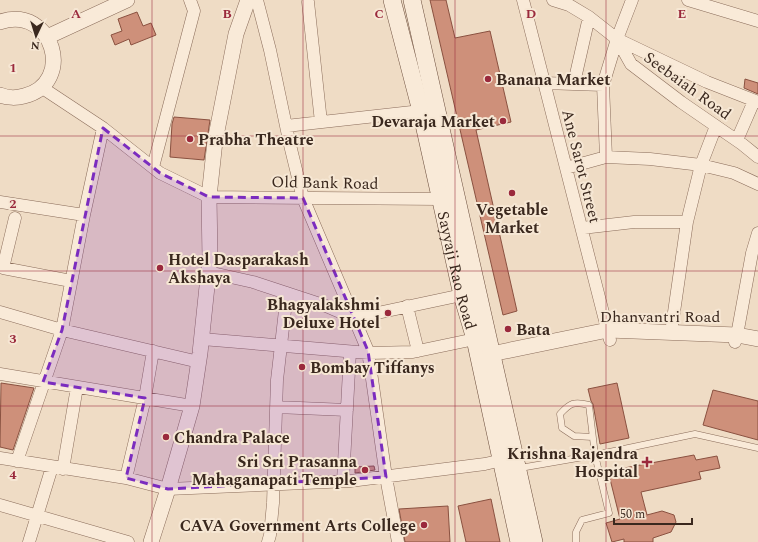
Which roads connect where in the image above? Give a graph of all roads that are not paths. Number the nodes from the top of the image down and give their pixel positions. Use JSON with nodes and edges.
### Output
{"nodes":[{"id":1,"x":127,"y":0,"type":"edge"},
{"id":2,"x":190,"y":0,"type":"edge"},
{"id":3,"x":248,"y":0,"type":"edge"},
{"id":4,"x":257,"y":0,"type":"edge"},
{"id":5,"x":392,"y":0,"type":"edge"},
{"id":6,"x":412,"y":0,"type":"edge"},
{"id":7,"x":523,"y":0,"type":"edge"},
{"id":8,"x":553,"y":0,"type":"edge"},
{"id":9,"x":632,"y":0,"type":"edge"},
{"id":10,"x":688,"y":0,"type":"edge"},
{"id":11,"x":308,"y":2,"type":"dead end"},
{"id":12,"x":717,"y":4,"type":"edge"},
{"id":13,"x":589,"y":17,"type":"junction"},
{"id":14,"x":758,"y":21,"type":"edge"},
{"id":15,"x":0,"y":22,"type":"edge"},
{"id":16,"x":47,"y":37,"type":"junction"},
{"id":17,"x":617,"y":38,"type":"junction"},
{"id":18,"x":544,"y":83,"type":"junction"},
{"id":19,"x":574,"y":83,"type":"junction"},
{"id":20,"x":603,"y":85,"type":"junction"},
{"id":21,"x":41,"y":87,"type":"junction"},
{"id":22,"x":0,"y":95,"type":"edge"},
{"id":23,"x":756,"y":102,"type":"edge"},
{"id":24,"x":420,"y":111,"type":"junction"},
{"id":25,"x":320,"y":122,"type":"junction"},
{"id":26,"x":286,"y":126,"type":"junction"},
{"id":27,"x":716,"y":126,"type":"junction"},
{"id":28,"x":103,"y":128,"type":"junction"},
{"id":29,"x":737,"y":140,"type":"junction"},
{"id":30,"x":606,"y":157,"type":"junction"},
{"id":31,"x":758,"y":157,"type":"edge"},
{"id":32,"x":701,"y":165,"type":"junction"},
{"id":33,"x":153,"y":167,"type":"junction"},
{"id":34,"x":566,"y":168,"type":"junction"},
{"id":35,"x":758,"y":184,"type":"edge"},
{"id":36,"x":209,"y":197,"type":"junction"},
{"id":37,"x":303,"y":198,"type":"junction"},
{"id":38,"x":440,"y":199,"type":"junction"},
{"id":39,"x":0,"y":202,"type":"edge"},
{"id":40,"x":84,"y":215,"type":"junction"},
{"id":41,"x":15,"y":218,"type":"dead end"},
{"id":42,"x":687,"y":222,"type":"junction"},
{"id":43,"x":582,"y":228,"type":"junction"},
{"id":44,"x":758,"y":234,"type":"edge"},
{"id":45,"x":3,"y":254,"type":"edge"},
{"id":46,"x":208,"y":272,"type":"junction"},
{"id":47,"x":71,"y":281,"type":"junction"},
{"id":48,"x":287,"y":293,"type":"junction"},
{"id":49,"x":462,"y":295,"type":"junction"},
{"id":50,"x":407,"y":306,"type":"junction"},
{"id":51,"x":0,"y":312,"type":"edge"},
{"id":52,"x":354,"y":318,"type":"junction"},
{"id":53,"x":62,"y":330,"type":"junction"},
{"id":54,"x":671,"y":332,"type":"junction"},
{"id":55,"x":609,"y":335,"type":"junction"},
{"id":56,"x":202,"y":339,"type":"junction"},
{"id":57,"x":475,"y":339,"type":"junction"},
{"id":58,"x":736,"y":339,"type":"junction"},
{"id":59,"x":758,"y":339,"type":"edge"},
{"id":60,"x":281,"y":346,"type":"junction"},
{"id":61,"x":758,"y":346,"type":"edge"},
{"id":62,"x":153,"y":351,"type":"junction"},
{"id":63,"x":418,"y":351,"type":"junction"},
{"id":64,"x":350,"y":352,"type":"junction"},
{"id":65,"x":369,"y":353,"type":"junction"},
{"id":66,"x":492,"y":358,"type":"junction"},
{"id":67,"x":198,"y":362,"type":"junction"},
{"id":68,"x":0,"y":374,"type":"edge"},
{"id":69,"x":43,"y":382,"type":"junction"},
{"id":70,"x":77,"y":387,"type":"junction"},
{"id":71,"x":145,"y":398,"type":"junction"},
{"id":72,"x":192,"y":406,"type":"junction"},
{"id":73,"x":276,"y":407,"type":"junction"},
{"id":74,"x":347,"y":410,"type":"junction"},
{"id":75,"x":592,"y":437,"type":"junction"},
{"id":76,"x":758,"y":448,"type":"edge"},
{"id":77,"x":595,"y":455,"type":"junction"},
{"id":78,"x":0,"y":458,"type":"edge"},
{"id":79,"x":502,"y":460,"type":"junction"},
{"id":80,"x":17,"y":461,"type":"junction"},
{"id":81,"x":58,"y":468,"type":"junction"},
{"id":82,"x":517,"y":469,"type":"junction"},
{"id":83,"x":386,"y":477,"type":"junction"},
{"id":84,"x":126,"y":478,"type":"junction"},
{"id":85,"x":343,"y":481,"type":"junction"},
{"id":86,"x":273,"y":485,"type":"junction"},
{"id":87,"x":168,"y":489,"type":"junction"},
{"id":88,"x":0,"y":505,"type":"edge"},
{"id":89,"x":38,"y":516,"type":"junction"},
{"id":90,"x":29,"y":542,"type":"edge"},
{"id":91,"x":128,"y":542,"type":"edge"},
{"id":92,"x":151,"y":542,"type":"edge"},
{"id":93,"x":268,"y":542,"type":"edge"},
{"id":94,"x":398,"y":542,"type":"edge"},
{"id":95,"x":519,"y":542,"type":"edge"},
{"id":96,"x":534,"y":542,"type":"edge"},
{"id":97,"x":576,"y":542,"type":"edge"}],
"edges":[{"from":1,"to":16,"type":"street"},
{"from":2,"to":33,"type":"street"},
{"from":3,"to":36,"type":"street"},
{"from":4,"to":26,"type":"street"},
{"from":5,"to":24,"type":"main road","name":"Sayyaji Rao Road"},
{"from":6,"to":66,"type":"main road","name":"Sayyaji Rao Road"},
{"from":7,"to":18,"type":"street","name":"Ane Sarot Street"},
{"from":8,"to":13,"type":"street","name":"Seebaiah Road"},
{"from":9,"to":17,"type":"street"},
{"from":10,"to":12,"type":"street"},
{"from":11,"to":25,"type":"street"},
{"from":12,"to":14,"type":"street"},
{"from":13,"to":17,"type":"street","name":"Seebaiah Road"},
{"from":13,"to":19,"type":"street"},
{"from":15,"to":16,"type":"street"},
{"from":16,"to":21,"type":"street"},
{"from":17,"to":20,"type":"street"},
{"from":17,"to":23,"type":"street"},
{"from":17,"to":27,"type":"street","name":"Seebaiah Road"},
{"from":18,"to":19,"type":"street"},
{"from":18,"to":34,"type":"street","name":"Ane Sarot Street"},
{"from":19,"to":20,"type":"street"},
{"from":20,"to":30,"type":"street"},
{"from":21,"to":22,"type":"street"},
{"from":21,"to":28,"type":"street"},
{"from":23,"to":29,"type":"street"},
{"from":24,"to":25,"type":"street"},
{"from":24,"to":38,"type":"main road","name":"Sayyaji Rao Road"},
{"from":25,"to":26,"type":"street"},
{"from":26,"to":37,"type":"street"},
{"from":27,"to":29,"type":"street","name":"Seebaiah Road"},
{"from":27,"to":32,"type":"street"},
{"from":28,"to":33,"type":"street"},
{"from":28,"to":40,"type":"street"},
{"from":29,"to":31,"type":"street","name":"Seebaiah Road"},
{"from":30,"to":32,"type":"street"},
{"from":30,"to":34,"type":"street"},
{"from":32,"to":35,"type":"street"},
{"from":32,"to":42,"type":"street"},
{"from":33,"to":36,"type":"street"},
{"from":34,"to":43,"type":"street","name":"Ane Sarot Street"},
{"from":36,"to":37,"type":"street","name":"Old Bank Road"},
{"from":36,"to":46,"type":"street"},
{"from":37,"to":38,"type":"street","name":"Old Bank Road"},
{"from":37,"to":52,"type":"street"},
{"from":38,"to":49,"type":"main road","name":"Sayyaji Rao Road"},
{"from":39,"to":40,"type":"street"},
{"from":40,"to":47,"type":"street"},
{"from":41,"to":45,"type":"street"},
{"from":42,"to":43,"type":"street"},
{"from":42,"to":54,"type":"street"},
{"from":43,"to":55,"type":"street","name":"Ane Sarot Street"},
{"from":44,"to":58,"type":"street"},
{"from":45,"to":47,"type":"street"},
{"from":46,"to":48,"type":"street"},
{"from":46,"to":56,"type":"street"},
{"from":47,"to":53,"type":"street"},
{"from":48,"to":52,"type":"street"},
{"from":48,"to":60,"type":"street"},
{"from":49,"to":50,"type":"street"},
{"from":49,"to":57,"type":"main road","name":"Sayyaji Rao Road"},
{"from":50,"to":52,"type":"street"},
{"from":50,"to":63,"type":"street"},
{"from":51,"to":53,"type":"street"},
{"from":52,"to":65,"type":"street"},
{"from":53,"to":62,"type":"street"},
{"from":53,"to":69,"type":"street"},
{"from":54,"to":55,"type":"street","name":"Dhanvantri Road"},
{"from":54,"to":58,"type":"street","name":"Dhanvantri Road"},
{"from":55,"to":58,"type":"street","name":"Dhanvantri Road"},
{"from":55,"to":66,"type":"street","name":"Dhanvantri Road"},
{"from":56,"to":60,"type":"street"},
{"from":56,"to":67,"type":"street"},
{"from":57,"to":63,"type":"street"},
{"from":57,"to":79,"type":"main road","name":"Sayyaji Rao Road"},
{"from":58,"to":59,"type":"street","name":"Dhanvantri Road"},
{"from":58,"to":61,"type":"street","name":"Dhanvantri Road"},
{"from":60,"to":64,"type":"street"},
{"from":60,"to":73,"type":"street"},
{"from":62,"to":67,"type":"street"},
{"from":62,"to":71,"type":"street"},
{"from":63,"to":65,"type":"street"},
{"from":64,"to":65,"type":"street"},
{"from":64,"to":74,"type":"street"},
{"from":65,"to":83,"type":"street"},
{"from":66,"to":82,"type":"main road","name":"Sayyaji Rao Road"},
{"from":67,"to":72,"type":"street"},
{"from":68,"to":69,"type":"street"},
{"from":69,"to":70,"type":"street"},
{"from":69,"to":80,"type":"street"},
{"from":70,"to":71,"type":"street"},
{"from":70,"to":81,"type":"street"},
{"from":71,"to":72,"type":"street"},
{"from":71,"to":84,"type":"street"},
{"from":72,"to":87,"type":"street"},
{"from":73,"to":74,"type":"street"},
{"from":73,"to":86,"type":"street"},
{"from":74,"to":85,"type":"street"},
{"from":75,"to":75,"type":"lane"},
{"from":75,"to":77,"type":"lane"},
{"from":76,"to":77,"type":"lane"},
{"from":77,"to":82,"type":"lane"},
{"from":77,"to":97,"type":"lane"},
{"from":78,"to":80,"type":"street"},
{"from":79,"to":83,"type":"street"},
{"from":79,"to":95,"type":"main road","name":"Sayyaji Rao Road"},
{"from":80,"to":81,"type":"street"},
{"from":81,"to":84,"type":"street"},
{"from":81,"to":89,"type":"street"},
{"from":82,"to":96,"type":"main road","name":"Sayyaji Rao Road"},
{"from":83,"to":85,"type":"street"},
{"from":83,"to":94,"type":"street"},
{"from":84,"to":87,"type":"street"},
{"from":85,"to":86,"type":"street"},
{"from":86,"to":87,"type":"street"},
{"from":86,"to":93,"type":"street"},
{"from":87,"to":92,"type":"street"},
{"from":88,"to":89,"type":"street"},
{"from":89,"to":90,"type":"street"},
{"from":89,"to":91,"type":"street"}]}
